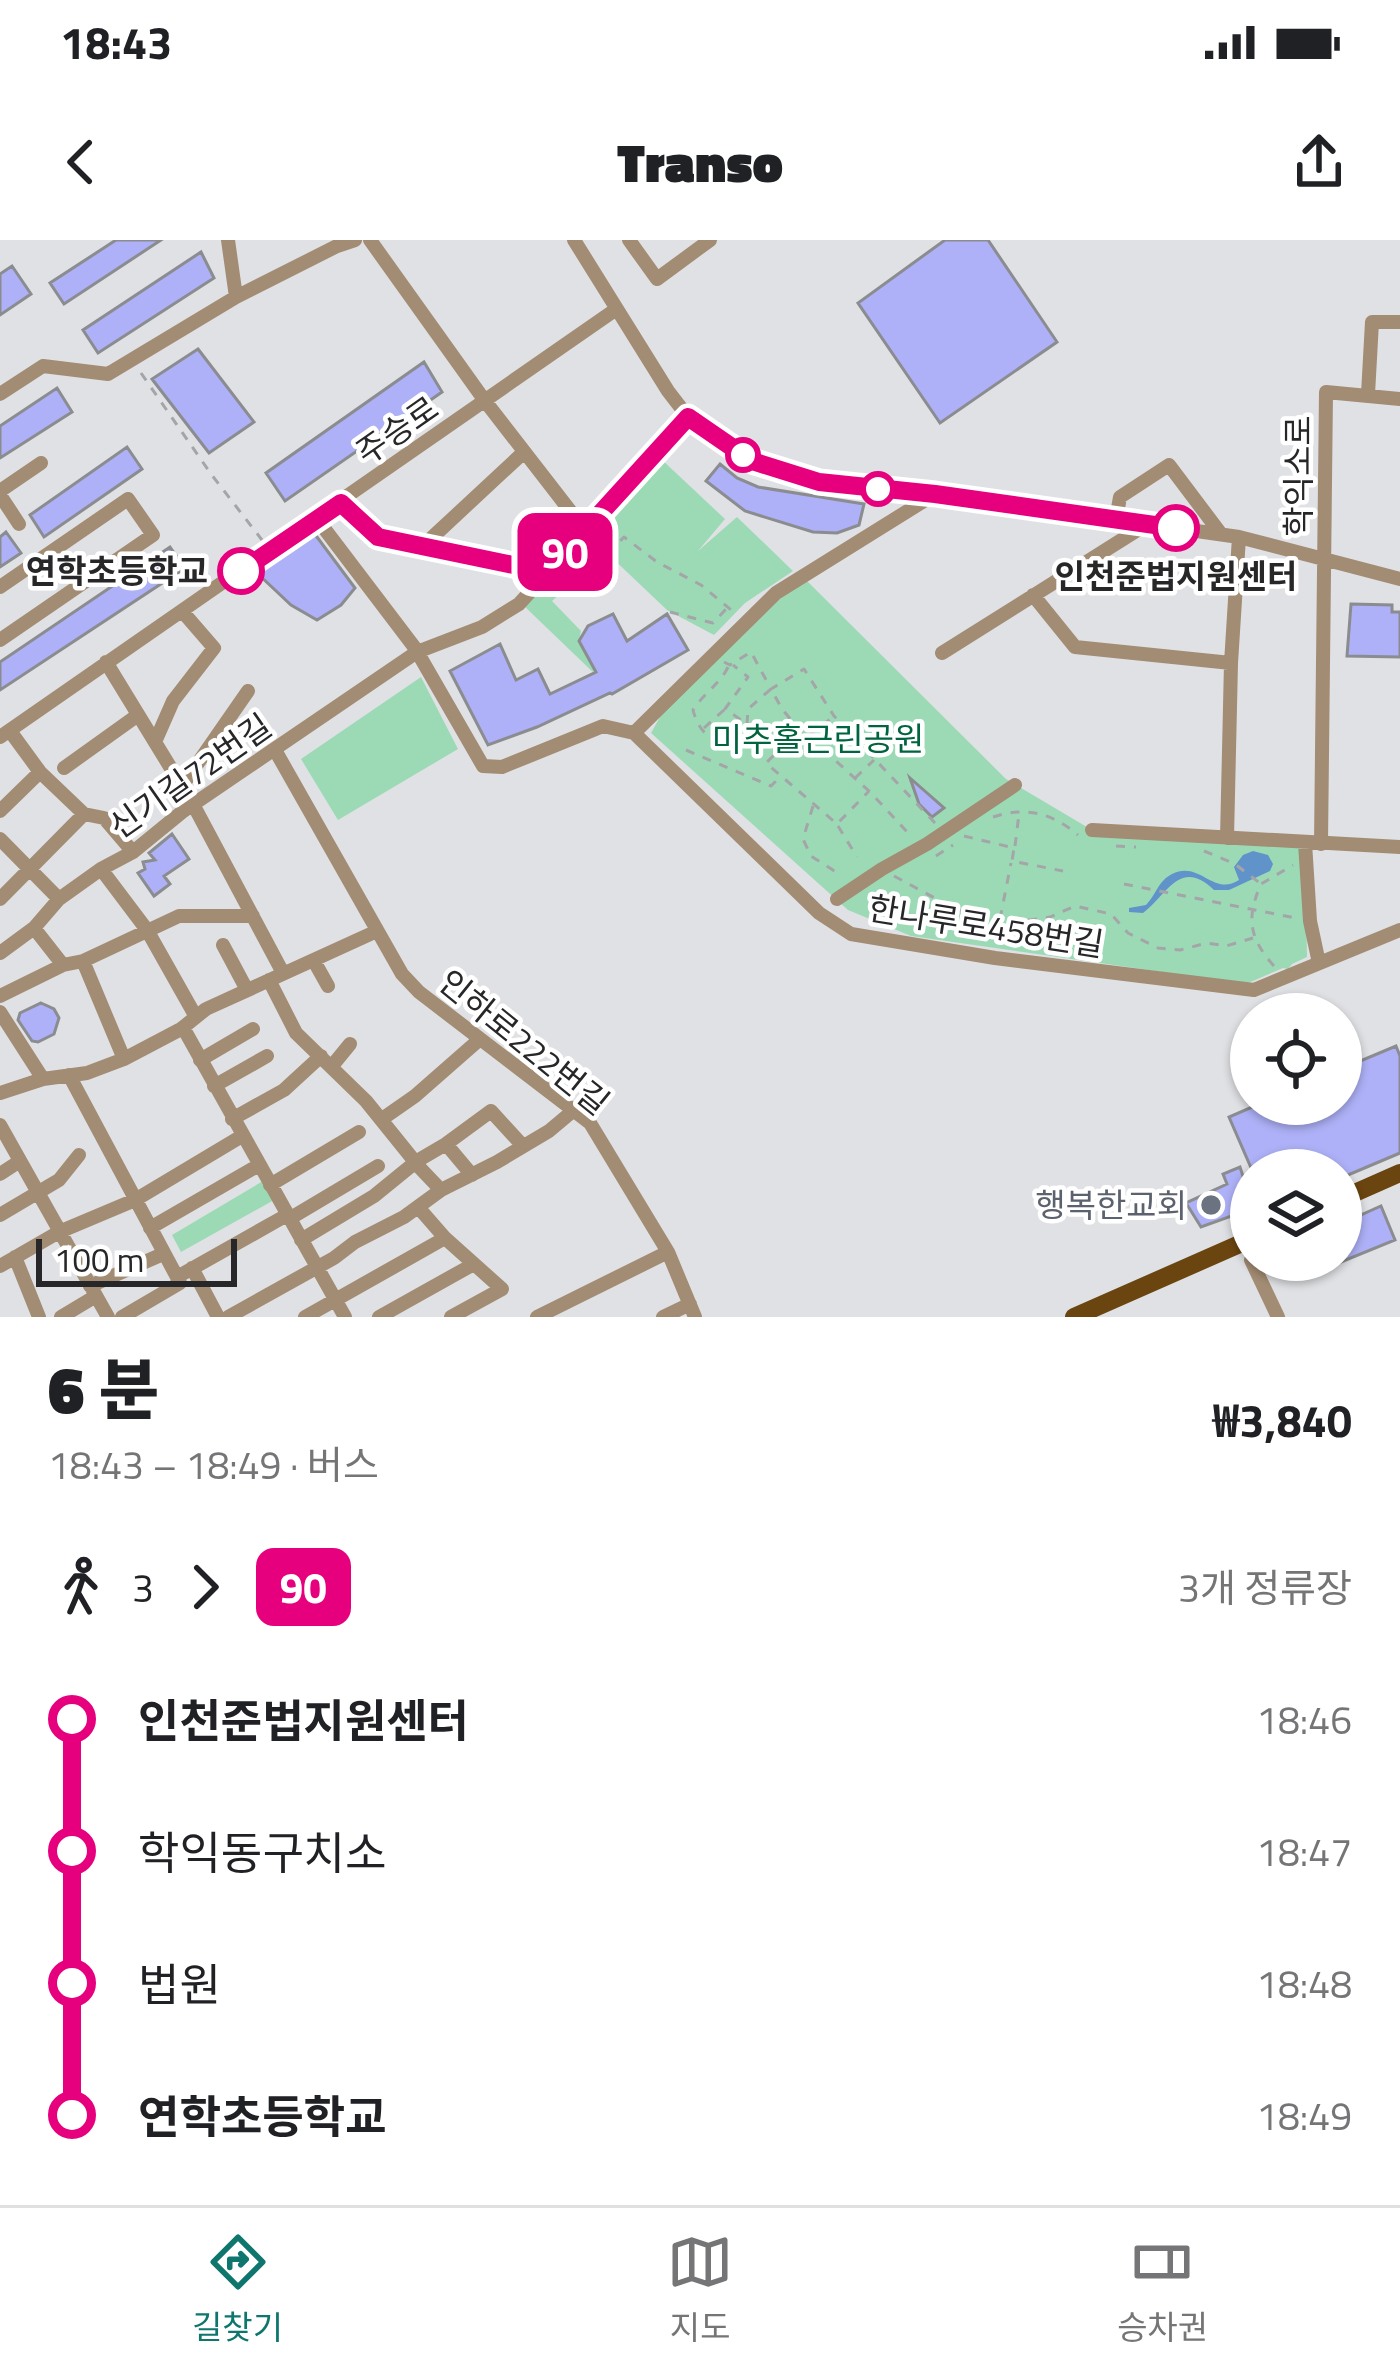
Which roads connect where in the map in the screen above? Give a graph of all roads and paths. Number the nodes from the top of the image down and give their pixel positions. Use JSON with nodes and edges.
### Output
{"nodes":[{"id":1,"x":228,"y":240,"type":"edge"},
{"id":2,"x":355,"y":240,"type":"edge"},
{"id":3,"x":370,"y":240,"type":"edge"},
{"id":4,"x":574,"y":240,"type":"edge"},
{"id":5,"x":629,"y":240,"type":"edge"},
{"id":6,"x":710,"y":240,"type":"edge"},
{"id":7,"x":236,"y":297,"type":"junction"},
{"id":8,"x":616,"y":310,"type":"junction"},
{"id":9,"x":1400,"y":322,"type":"edge"},
{"id":10,"x":131,"y":360,"type":"junction"},
{"id":11,"x":0,"y":394,"type":"edge"},
{"id":12,"x":1368,"y":394,"type":"junction"},
{"id":13,"x":1400,"y":399,"type":"edge"},
{"id":14,"x":485,"y":400,"type":"junction"},
{"id":15,"x":688,"y":417,"type":"junction"},
{"id":16,"x":524,"y":452,"type":"junction"},
{"id":17,"x":41,"y":463,"type":"dead end"},
{"id":18,"x":0,"y":493,"type":"edge"},
{"id":19,"x":935,"y":494,"type":"junction"},
{"id":20,"x":341,"y":503,"type":"junction"},
{"id":21,"x":317,"y":519,"type":"junction"},
{"id":22,"x":1116,"y":520,"type":"junction"},
{"id":23,"x":20,"y":524,"type":"dead end"},
{"id":24,"x":1147,"y":524,"type":"junction"},
{"id":25,"x":585,"y":530,"type":"junction"},
{"id":26,"x":1221,"y":534,"type":"junction"},
{"id":27,"x":1239,"y":537,"type":"junction"},
{"id":28,"x":424,"y":545,"type":"junction"},
{"id":29,"x":270,"y":551,"type":"junction"},
{"id":30,"x":608,"y":554,"type":"dead end"},
{"id":31,"x":1325,"y":560,"type":"junction"},
{"id":32,"x":547,"y":572,"type":"junction"},
{"id":33,"x":1400,"y":579,"type":"edge"},
{"id":34,"x":0,"y":586,"type":"edge"},
{"id":35,"x":1034,"y":595,"type":"junction"},
{"id":36,"x":729,"y":607,"type":"junction"},
{"id":37,"x":182,"y":611,"type":"junction"},
{"id":38,"x":670,"y":612,"type":"dead end"},
{"id":39,"x":745,"y":622,"type":"junction"},
{"id":40,"x":0,"y":640,"type":"edge"},
{"id":41,"x":417,"y":652,"type":"junction"},
{"id":42,"x":942,"y":653,"type":"dead end"},
{"id":43,"x":711,"y":657,"type":"junction"},
{"id":44,"x":106,"y":662,"type":"junction"},
{"id":45,"x":1232,"y":663,"type":"junction"},
{"id":46,"x":731,"y":664,"type":"junction"},
{"id":47,"x":771,"y":689,"type":"junction"},
{"id":48,"x":248,"y":691,"type":"dead end"},
{"id":49,"x":725,"y":709,"type":"junction"},
{"id":50,"x":138,"y":715,"type":"junction"},
{"id":51,"x":834,"y":716,"type":"junction"},
{"id":52,"x":746,"y":724,"type":"junction"},
{"id":53,"x":800,"y":729,"type":"junction"},
{"id":54,"x":701,"y":730,"type":"junction"},
{"id":55,"x":634,"y":733,"type":"junction"},
{"id":56,"x":5,"y":734,"type":"edge"},
{"id":57,"x":808,"y":736,"type":"junction"},
{"id":58,"x":155,"y":742,"type":"junction"},
{"id":59,"x":275,"y":750,"type":"junction"},
{"id":60,"x":686,"y":750,"type":"dead end"},
{"id":61,"x":875,"y":759,"type":"junction"},
{"id":62,"x":64,"y":768,"type":"dead end"},
{"id":63,"x":40,"y":772,"type":"junction"},
{"id":64,"x":781,"y":776,"type":"junction"},
{"id":65,"x":855,"y":778,"type":"junction"},
{"id":66,"x":182,"y":785,"type":"junction"},
{"id":67,"x":1016,"y":785,"type":"dead end"},
{"id":68,"x":869,"y":791,"type":"junction"},
{"id":69,"x":814,"y":805,"type":"junction"},
{"id":70,"x":194,"y":806,"type":"junction"},
{"id":71,"x":0,"y":811,"type":"edge"},
{"id":72,"x":1019,"y":811,"type":"dead end"},
{"id":73,"x":83,"y":814,"type":"junction"},
{"id":74,"x":837,"y":824,"type":"junction"},
{"id":75,"x":1092,"y":830,"type":"dead end"},
{"id":76,"x":945,"y":832,"type":"junction"},
{"id":77,"x":1226,"y":838,"type":"junction"},
{"id":78,"x":0,"y":839,"type":"edge"},
{"id":79,"x":1313,"y":843,"type":"junction"},
{"id":80,"x":1400,"y":847,"type":"edge"},
{"id":81,"x":922,"y":848,"type":"junction"},
{"id":82,"x":1014,"y":848,"type":"junction"},
{"id":83,"x":133,"y":852,"type":"junction"},
{"id":84,"x":857,"y":857,"type":"dead end"},
{"id":85,"x":1306,"y":861,"type":"junction"},
{"id":86,"x":1012,"y":862,"type":"junction"},
{"id":87,"x":1235,"y":864,"type":"dead end"},
{"id":88,"x":29,"y":869,"type":"junction"},
{"id":89,"x":101,"y":869,"type":"junction"},
{"id":90,"x":882,"y":869,"type":"junction"},
{"id":91,"x":836,"y":872,"type":"dead end"},
{"id":92,"x":1063,"y":872,"type":"dead end"},
{"id":93,"x":1124,"y":884,"type":"dead end"},
{"id":94,"x":1262,"y":884,"type":"junction"},
{"id":95,"x":58,"y":898,"type":"junction"},
{"id":96,"x":0,"y":899,"type":"edge"},
{"id":97,"x":837,"y":899,"type":"dead end"},
{"id":98,"x":1253,"y":908,"type":"junction"},
{"id":99,"x":253,"y":916,"type":"junction"},
{"id":100,"x":1000,"y":920,"type":"junction"},
{"id":101,"x":1310,"y":921,"type":"junction"},
{"id":102,"x":34,"y":928,"type":"junction"},
{"id":103,"x":147,"y":930,"type":"junction"},
{"id":104,"x":1400,"y":930,"type":"edge"},
{"id":105,"x":377,"y":931,"type":"junction"},
{"id":106,"x":1253,"y":938,"type":"junction"},
{"id":107,"x":223,"y":945,"type":"dead end"},
{"id":108,"x":0,"y":953,"type":"edge"},
{"id":109,"x":82,"y":961,"type":"junction"},
{"id":110,"x":314,"y":962,"type":"junction"},
{"id":111,"x":1319,"y":963,"type":"junction"},
{"id":112,"x":63,"y":965,"type":"junction"},
{"id":113,"x":1280,"y":972,"type":"dead end"},
{"id":114,"x":276,"y":976,"type":"junction"},
{"id":115,"x":328,"y":986,"type":"dead end"},
{"id":116,"x":247,"y":990,"type":"junction"},
{"id":117,"x":0,"y":996,"type":"edge"},
{"id":118,"x":0,"y":1012,"type":"edge"},
{"id":119,"x":196,"y":1017,"type":"junction"},
{"id":120,"x":181,"y":1029,"type":"junction"},
{"id":121,"x":253,"y":1029,"type":"dead end"},
{"id":122,"x":480,"y":1039,"type":"junction"},
{"id":123,"x":350,"y":1044,"type":"dead end"},
{"id":124,"x":267,"y":1056,"type":"dead end"},
{"id":125,"x":124,"y":1059,"type":"junction"},
{"id":126,"x":200,"y":1060,"type":"junction"},
{"id":127,"x":327,"y":1061,"type":"junction"},
{"id":128,"x":69,"y":1075,"type":"junction"},
{"id":129,"x":43,"y":1079,"type":"junction"},
{"id":130,"x":214,"y":1086,"type":"junction"},
{"id":131,"x":0,"y":1093,"type":"edge"},
{"id":132,"x":574,"y":1110,"type":"junction"},
{"id":133,"x":232,"y":1119,"type":"junction"},
{"id":134,"x":382,"y":1119,"type":"junction"},
{"id":135,"x":0,"y":1125,"type":"edge"},
{"id":136,"x":359,"y":1132,"type":"dead end"},
{"id":137,"x":242,"y":1136,"type":"junction"},
{"id":138,"x":446,"y":1144,"type":"junction"},
{"id":139,"x":524,"y":1146,"type":"junction"},
{"id":140,"x":79,"y":1155,"type":"dead end"},
{"id":141,"x":20,"y":1161,"type":"junction"},
{"id":142,"x":416,"y":1161,"type":"junction"},
{"id":143,"x":259,"y":1165,"type":"junction"},
{"id":144,"x":378,"y":1166,"type":"dead end"},
{"id":145,"x":1400,"y":1173,"type":"edge"},
{"id":146,"x":0,"y":1174,"type":"edge"},
{"id":147,"x":472,"y":1175,"type":"junction"},
{"id":148,"x":270,"y":1185,"type":"junction"},
{"id":149,"x":440,"y":1190,"type":"junction"},
{"id":150,"x":1362,"y":1190,"type":"edge"},
{"id":151,"x":37,"y":1191,"type":"junction"},
{"id":152,"x":135,"y":1201,"type":"junction"},
{"id":153,"x":418,"y":1207,"type":"junction"},
{"id":154,"x":0,"y":1215,"type":"edge"},
{"id":155,"x":288,"y":1217,"type":"junction"},
{"id":156,"x":150,"y":1228,"type":"junction"},
{"id":157,"x":59,"y":1232,"type":"junction"},
{"id":158,"x":445,"y":1238,"type":"junction"},
{"id":159,"x":302,"y":1240,"type":"junction"},
{"id":160,"x":668,"y":1252,"type":"junction"},
{"id":161,"x":163,"y":1253,"type":"junction"},
{"id":162,"x":15,"y":1257,"type":"junction"},
{"id":163,"x":1230,"y":1257,"type":"edge"},
{"id":164,"x":474,"y":1264,"type":"junction"},
{"id":165,"x":0,"y":1266,"type":"edge"},
{"id":166,"x":317,"y":1267,"type":"junction"},
{"id":167,"x":192,"y":1268,"type":"junction"},
{"id":168,"x":177,"y":1277,"type":"junction"},
{"id":169,"x":1262,"y":1281,"type":"edge"},
{"id":170,"x":93,"y":1291,"type":"junction"},
{"id":171,"x":336,"y":1300,"type":"junction"},
{"id":172,"x":693,"y":1310,"type":"edge"},
{"id":173,"x":39,"y":1317,"type":"edge"},
{"id":174,"x":61,"y":1317,"type":"edge"},
{"id":175,"x":108,"y":1317,"type":"edge"},
{"id":176,"x":122,"y":1317,"type":"edge"},
{"id":177,"x":218,"y":1317,"type":"edge"},
{"id":178,"x":228,"y":1317,"type":"edge"},
{"id":179,"x":305,"y":1317,"type":"edge"},
{"id":180,"x":345,"y":1317,"type":"edge"},
{"id":181,"x":379,"y":1317,"type":"edge"},
{"id":182,"x":452,"y":1317,"type":"edge"},
{"id":183,"x":537,"y":1317,"type":"edge"},
{"id":184,"x":663,"y":1317,"type":"edge"},
{"id":185,"x":1074,"y":1317,"type":"edge"},
{"id":186,"x":1277,"y":1317,"type":"edge"}],
"edges":[{"from":1,"to":7,"type":"street"},
{"from":2,"to":7,"type":"street"},
{"from":3,"to":14,"type":"street"},
{"from":4,"to":8,"type":"street","name":"학익소로"},
{"from":5,"to":6,"type":"street"},
{"from":7,"to":10,"type":"street"},
{"from":8,"to":14,"type":"street","name":"주승로"},
{"from":8,"to":15,"type":"street","name":"학익소로"},
{"from":9,"to":12,"type":"street"},
{"from":10,"to":11,"type":"street"},
{"from":10,"to":29,"type":"path"},
{"from":12,"to":13,"type":"street"},
{"from":12,"to":31,"type":"street","name":"학익소로"},
{"from":14,"to":16,"type":"street","name":"주승로"},
{"from":14,"to":20,"type":"street","name":"주승로"},
{"from":15,"to":19,"type":"street","name":"학익소로"},
{"from":15,"to":25,"type":"street","name":"신기길72번길"},
{"from":16,"to":25,"type":"street","name":"주승로"},
{"from":16,"to":28,"type":"street"},
{"from":17,"to":18,"type":"street"},
{"from":18,"to":23,"type":"street"},
{"from":19,"to":22,"type":"street","name":"학익소로"},
{"from":19,"to":39,"type":"street"},
{"from":20,"to":21,"type":"street","name":"주승로"},
{"from":20,"to":28,"type":"street","name":"주승로"},
{"from":21,"to":29,"type":"street","name":"주승로"},
{"from":21,"to":41,"type":"street"},
{"from":22,"to":24,"type":"street","name":"학익소로"},
{"from":22,"to":26,"type":"street"},
{"from":24,"to":26,"type":"street","name":"학익소로"},
{"from":24,"to":35,"type":"street"},
{"from":25,"to":32,"type":"street","name":"신기길72번길"},
{"from":26,"to":27,"type":"street","name":"학익소로"},
{"from":27,"to":31,"type":"street","name":"학익소로"},
{"from":27,"to":45,"type":"street"},
{"from":28,"to":32,"type":"street","name":"주승로"},
{"from":29,"to":37,"type":"street","name":"주승로"},
{"from":30,"to":36,"type":"path"},
{"from":31,"to":33,"type":"street","name":"학익소로"},
{"from":31,"to":79,"type":"street"},
{"from":32,"to":41,"type":"street","name":"신기길72번길"},
{"from":34,"to":40,"type":"street"},
{"from":35,"to":42,"type":"street"},
{"from":35,"to":45,"type":"street"},
{"from":36,"to":38,"type":"path"},
{"from":36,"to":39,"type":"path"},
{"from":37,"to":44,"type":"street","name":"주승로"},
{"from":37,"to":58,"type":"street"},
{"from":39,"to":43,"type":"street"},
{"from":41,"to":55,"type":"street"},
{"from":41,"to":59,"type":"street","name":"신기길72번길"},
{"from":43,"to":46,"type":"path"},
{"from":43,"to":55,"type":"street"},
{"from":44,"to":50,"type":"street"},
{"from":44,"to":56,"type":"street","name":"주승로"},
{"from":45,"to":77,"type":"street"},
{"from":46,"to":47,"type":"path"},
{"from":46,"to":49,"type":"path"},
{"from":46,"to":54,"type":"path"},
{"from":47,"to":51,"type":"path"},
{"from":47,"to":52,"type":"path"},
{"from":47,"to":53,"type":"path"},
{"from":48,"to":66,"type":"street"},
{"from":49,"to":52,"type":"path"},
{"from":49,"to":54,"type":"path"},
{"from":50,"to":58,"type":"street"},
{"from":50,"to":62,"type":"street"},
{"from":51,"to":57,"type":"path"},
{"from":51,"to":61,"type":"path"},
{"from":52,"to":54,"type":"path"},
{"from":53,"to":57,"type":"path"},
{"from":53,"to":64,"type":"path"},
{"from":55,"to":111,"type":"street","name":"한나루로458번길"},
{"from":56,"to":63,"type":"street"},
{"from":57,"to":65,"type":"path"},
{"from":58,"to":66,"type":"street"},
{"from":59,"to":70,"type":"street","name":"신기길72번길"},
{"from":59,"to":105,"type":"street","name":"인하로222번길"},
{"from":60,"to":64,"type":"path"},
{"from":61,"to":65,"type":"path"},
{"from":61,"to":76,"type":"path"},
{"from":63,"to":71,"type":"street"},
{"from":63,"to":73,"type":"street"},
{"from":64,"to":69,"type":"path"},
{"from":65,"to":68,"type":"path"},
{"from":66,"to":70,"type":"street"},
{"from":67,"to":76,"type":"street"},
{"from":68,"to":74,"type":"path"},
{"from":68,"to":81,"type":"path"},
{"from":69,"to":74,"type":"path"},
{"from":69,"to":91,"type":"path"},
{"from":70,"to":83,"type":"street","name":"신기길72번길"},
{"from":70,"to":99,"type":"street"},
{"from":72,"to":82,"type":"path"},
{"from":73,"to":83,"type":"street"},
{"from":73,"to":88,"type":"street"},
{"from":74,"to":84,"type":"path"},
{"from":75,"to":77,"type":"street"},
{"from":76,"to":81,"type":"street"},
{"from":77,"to":79,"type":"street"},
{"from":78,"to":88,"type":"street"},
{"from":79,"to":80,"type":"street"},
{"from":79,"to":85,"type":"street"},
{"from":81,"to":82,"type":"path"},
{"from":81,"to":90,"type":"street"},
{"from":82,"to":86,"type":"path"},
{"from":83,"to":89,"type":"street","name":"신기길72번길"},
{"from":85,"to":94,"type":"path"},
{"from":85,"to":101,"type":"street"},
{"from":86,"to":92,"type":"path"},
{"from":86,"to":100,"type":"path"},
{"from":87,"to":94,"type":"path"},
{"from":88,"to":95,"type":"street"},
{"from":88,"to":96,"type":"street"},
{"from":89,"to":95,"type":"street","name":"신기길72번길"},
{"from":89,"to":103,"type":"street"},
{"from":90,"to":97,"type":"street"},
{"from":90,"to":100,"type":"path"},
{"from":93,"to":98,"type":"path"},
{"from":94,"to":98,"type":"path"},
{"from":95,"to":102,"type":"street","name":"신기길72번길"},
{"from":98,"to":101,"type":"path"},
{"from":98,"to":106,"type":"path"},
{"from":99,"to":103,"type":"street"},
{"from":99,"to":114,"type":"street"},
{"from":100,"to":106,"type":"path"},
{"from":101,"to":111,"type":"street"},
{"from":102,"to":108,"type":"street","name":"신기길72번길"},
{"from":102,"to":112,"type":"street"},
{"from":103,"to":109,"type":"street"},
{"from":103,"to":119,"type":"street"},
{"from":104,"to":111,"type":"street","name":"한나루로458번길"},
{"from":105,"to":110,"type":"street"},
{"from":105,"to":122,"type":"street","name":"인하로222번길"},
{"from":106,"to":113,"type":"path"},
{"from":107,"to":116,"type":"street"},
{"from":109,"to":112,"type":"street"},
{"from":109,"to":125,"type":"street"},
{"from":110,"to":114,"type":"street"},
{"from":110,"to":115,"type":"street"},
{"from":112,"to":117,"type":"street"},
{"from":114,"to":116,"type":"street"},
{"from":114,"to":127,"type":"street"},
{"from":116,"to":119,"type":"street"},
{"from":118,"to":129,"type":"street"},
{"from":119,"to":120,"type":"street"},
{"from":120,"to":125,"type":"street"},
{"from":120,"to":126,"type":"street"},
{"from":121,"to":126,"type":"street"},
{"from":122,"to":132,"type":"street","name":"인하로222번길"},
{"from":122,"to":134,"type":"street"},
{"from":123,"to":127,"type":"street"},
{"from":124,"to":130,"type":"street"},
{"from":125,"to":128,"type":"street"},
{"from":126,"to":130,"type":"street"},
{"from":127,"to":133,"type":"street"},
{"from":127,"to":134,"type":"street"},
{"from":128,"to":129,"type":"street"},
{"from":128,"to":152,"type":"street"},
{"from":129,"to":131,"type":"street"},
{"from":130,"to":133,"type":"street"},
{"from":132,"to":139,"type":"street"},
{"from":132,"to":160,"type":"street","name":"인하로222번길"},
{"from":133,"to":137,"type":"street"},
{"from":134,"to":142,"type":"street"},
{"from":135,"to":141,"type":"street"},
{"from":136,"to":148,"type":"street"},
{"from":137,"to":143,"type":"street"},
{"from":137,"to":152,"type":"street"},
{"from":138,"to":139,"type":"street"},
{"from":138,"to":142,"type":"street"},
{"from":138,"to":147,"type":"street"},
{"from":139,"to":147,"type":"street"},
{"from":140,"to":151,"type":"street"},
{"from":141,"to":146,"type":"street"},
{"from":141,"to":151,"type":"street"},
{"from":142,"to":149,"type":"street"},
{"from":142,"to":159,"type":"street"},
{"from":143,"to":148,"type":"street"},
{"from":143,"to":156,"type":"street"},
{"from":144,"to":155,"type":"street"},
{"from":145,"to":150,"type":"main road"},
{"from":147,"to":149,"type":"street"},
{"from":148,"to":155,"type":"street"},
{"from":149,"to":153,"type":"street"},
{"from":151,"to":154,"type":"street"},
{"from":151,"to":157,"type":"street"},
{"from":152,"to":156,"type":"street"},
{"from":152,"to":157,"type":"street"},
{"from":153,"to":158,"type":"street"},
{"from":153,"to":166,"type":"street"},
{"from":155,"to":159,"type":"street"},
{"from":155,"to":167,"type":"street"},
{"from":156,"to":161,"type":"street"},
{"from":157,"to":162,"type":"street"},
{"from":157,"to":170,"type":"street"},
{"from":158,"to":164,"type":"street"},
{"from":158,"to":171,"type":"street"},
{"from":159,"to":166,"type":"street"},
{"from":160,"to":172,"type":"street","name":"인하로222번길"},
{"from":160,"to":183,"type":"street"},
{"from":161,"to":168,"type":"street"},
{"from":161,"to":170,"type":"street"},
{"from":162,"to":165,"type":"street"},
{"from":162,"to":173,"type":"street"},
{"from":163,"to":185,"type":"main road"},
{"from":164,"to":181,"type":"street"},
{"from":164,"to":182,"type":"street"},
{"from":166,"to":171,"type":"street"},
{"from":166,"to":178,"type":"street"},
{"from":167,"to":168,"type":"street"},
{"from":167,"to":177,"type":"street"},
{"from":168,"to":176,"type":"street"},
{"from":169,"to":186,"type":"street"},
{"from":170,"to":174,"type":"street"},
{"from":170,"to":175,"type":"street"},
{"from":171,"to":179,"type":"street"},
{"from":171,"to":180,"type":"street"},
{"from":172,"to":184,"type":"street"}]}
